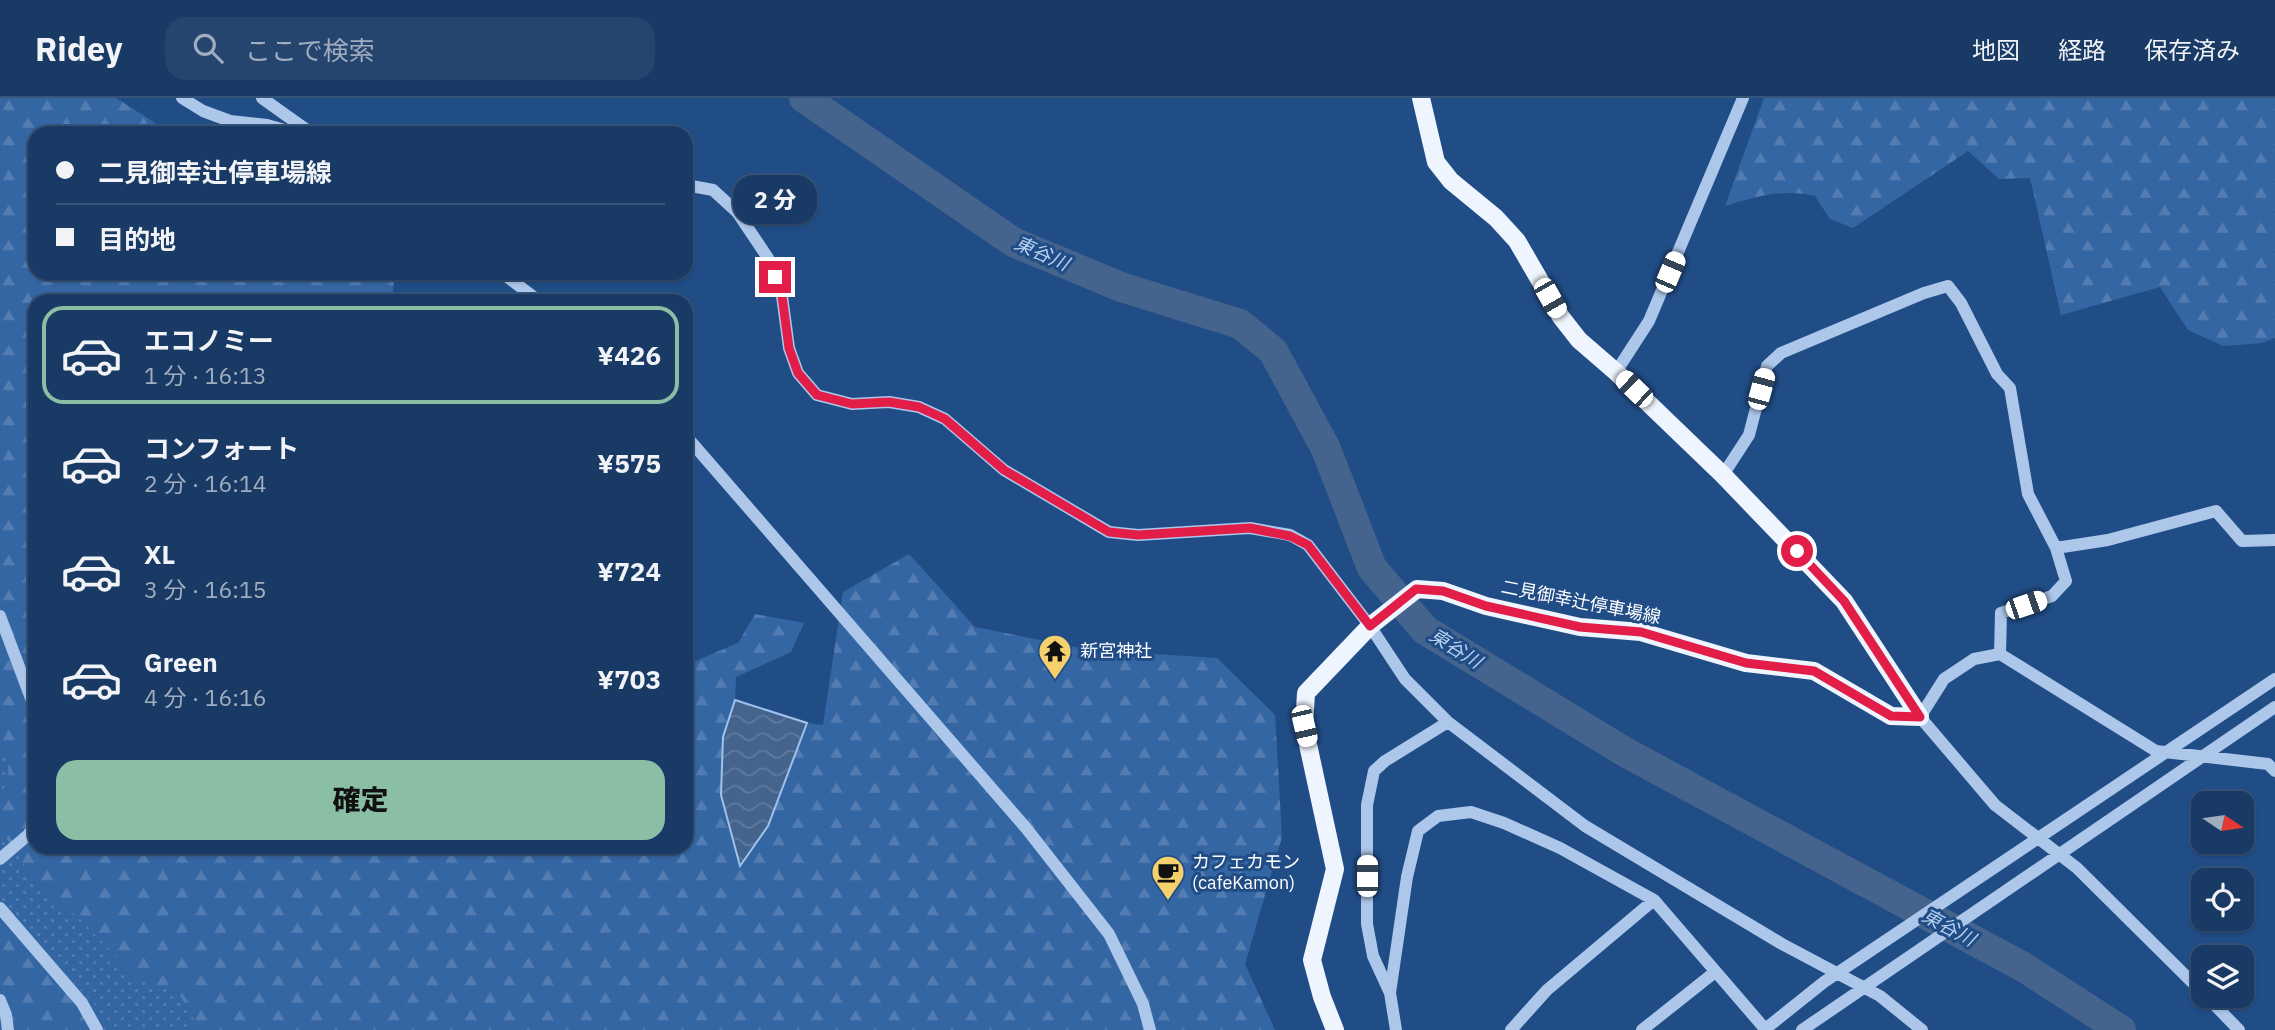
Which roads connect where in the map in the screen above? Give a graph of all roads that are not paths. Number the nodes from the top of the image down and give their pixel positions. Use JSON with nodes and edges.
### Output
{"nodes":[{"id":1,"x":182,"y":98,"type":"edge"},
{"id":2,"x":262,"y":98,"type":"edge"},
{"id":3,"x":1421,"y":98,"type":"edge"},
{"id":4,"x":1743,"y":98,"type":"edge"},
{"id":5,"x":270,"y":126,"type":"edge"},
{"id":6,"x":301,"y":126,"type":"edge"},
{"id":7,"x":693,"y":186,"type":"edge"},
{"id":8,"x":511,"y":280,"type":"edge"},
{"id":9,"x":530,"y":294,"type":"edge"},
{"id":10,"x":1616,"y":372,"type":"junction"},
{"id":11,"x":693,"y":444,"type":"edge"},
{"id":12,"x":1723,"y":475,"type":"junction"},
{"id":13,"x":2275,"y":540,"type":"edge"},
{"id":14,"x":2056,"y":548,"type":"junction"},
{"id":15,"x":0,"y":616,"type":"edge"},
{"id":16,"x":1370,"y":626,"type":"junction"},
{"id":17,"x":2000,"y":654,"type":"junction"},
{"id":18,"x":2275,"y":679,"type":"edge"},
{"id":19,"x":28,"y":690,"type":"edge"},
{"id":20,"x":2275,"y":707,"type":"edge"},
{"id":21,"x":1920,"y":717,"type":"junction"},
{"id":22,"x":1448,"y":722,"type":"junction"},
{"id":23,"x":2275,"y":771,"type":"edge"},
{"id":24,"x":28,"y":835,"type":"edge"},
{"id":25,"x":0,"y":859,"type":"edge"},
{"id":26,"x":1654,"y":900,"type":"junction"},
{"id":27,"x":0,"y":908,"type":"edge"},
{"id":28,"x":1715,"y":972,"type":"junction"},
{"id":29,"x":2191,"y":980,"type":"edge"},
{"id":30,"x":1390,"y":993,"type":"junction"},
{"id":31,"x":0,"y":1000,"type":"edge"},
{"id":32,"x":2218,"y":1008,"type":"edge"},
{"id":33,"x":8,"y":1030,"type":"edge"},
{"id":34,"x":97,"y":1030,"type":"edge"},
{"id":35,"x":1150,"y":1030,"type":"edge"},
{"id":36,"x":1335,"y":1030,"type":"edge"},
{"id":37,"x":1396,"y":1030,"type":"edge"},
{"id":38,"x":1511,"y":1030,"type":"edge"},
{"id":39,"x":1642,"y":1030,"type":"edge"},
{"id":40,"x":1765,"y":1030,"type":"edge"},
{"id":41,"x":1802,"y":1030,"type":"edge"},
{"id":42,"x":1922,"y":1030,"type":"edge"},
{"id":43,"x":2239,"y":1030,"type":"edge"}],
"edges":[{"from":1,"to":5,"type":"street"},
{"from":2,"to":6,"type":"street"},
{"from":3,"to":10,"type":"main road"},
{"from":4,"to":10,"type":"street"},
{"from":7,"to":16,"type":"street"},
{"from":8,"to":9,"type":"street"},
{"from":10,"to":12,"type":"main road"},
{"from":11,"to":35,"type":"street"},
{"from":12,"to":14,"type":"street"},
{"from":12,"to":21,"type":"main road"},
{"from":13,"to":14,"type":"street"},
{"from":14,"to":17,"type":"street"},
{"from":15,"to":19,"type":"street"},
{"from":16,"to":21,"type":"main road","name":"二見御幸辻停車場線"},
{"from":16,"to":22,"type":"street"},
{"from":16,"to":36,"type":"main road","name":"二見御幸辻停車場線"},
{"from":17,"to":21,"type":"street"},
{"from":17,"to":23,"type":"street"},
{"from":18,"to":40,"type":"street"},
{"from":20,"to":41,"type":"street"},
{"from":21,"to":29,"type":"street"},
{"from":22,"to":30,"type":"street"},
{"from":22,"to":42,"type":"street"},
{"from":24,"to":25,"type":"street"},
{"from":26,"to":28,"type":"street"},
{"from":26,"to":30,"type":"street"},
{"from":26,"to":38,"type":"street"},
{"from":27,"to":34,"type":"street"},
{"from":28,"to":39,"type":"street"},
{"from":28,"to":40,"type":"street"},
{"from":30,"to":37,"type":"street"},
{"from":31,"to":33,"type":"street"},
{"from":32,"to":43,"type":"street"}]}
